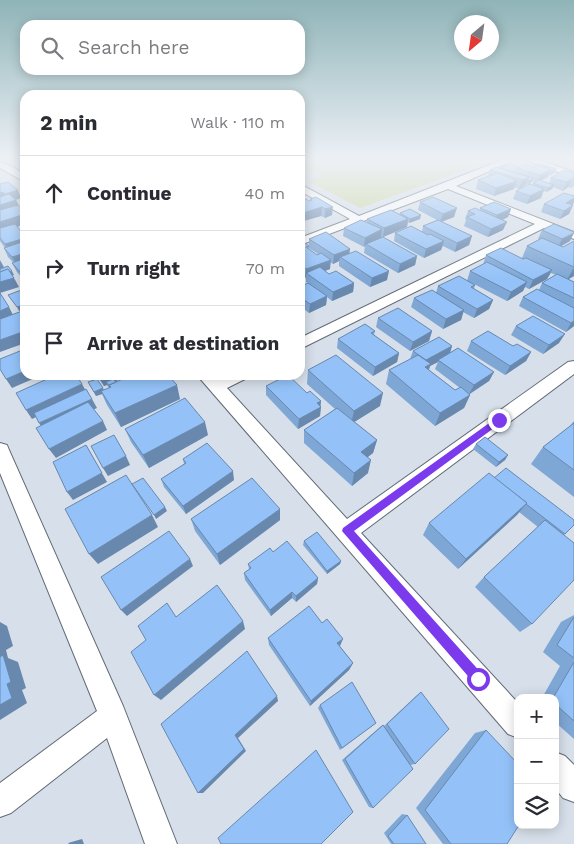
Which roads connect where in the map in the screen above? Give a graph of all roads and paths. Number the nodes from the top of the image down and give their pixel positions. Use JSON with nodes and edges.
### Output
{"nodes":[{"id":1,"x":322,"y":199,"type":"edge"},
{"id":2,"x":413,"y":199,"type":"edge"},
{"id":3,"x":482,"y":199,"type":"edge"},
{"id":4,"x":359,"y":220,"type":"junction"},
{"id":5,"x":544,"y":224,"type":"junction"},
{"id":6,"x":574,"y":236,"type":"edge"},
{"id":7,"x":305,"y":240,"type":"edge"},
{"id":8,"x":305,"y":342,"type":"edge"},
{"id":9,"x":574,"y":366,"type":"edge"},
{"id":10,"x":211,"y":381,"type":"edge"},
{"id":11,"x":0,"y":450,"type":"edge"},
{"id":12,"x":6,"y":479,"type":"edge"},
{"id":13,"x":347,"y":531,"type":"junction"},
{"id":14,"x":113,"y":716,"type":"junction"},
{"id":15,"x":514,"y":719,"type":"edge"},
{"id":16,"x":559,"y":770,"type":"edge"},
{"id":17,"x":574,"y":787,"type":"edge"},
{"id":18,"x":0,"y":802,"type":"edge"},
{"id":19,"x":161,"y":844,"type":"edge"}],
"edges":[{"from":1,"to":4,"type":"street"},
{"from":2,"to":4,"type":"street"},
{"from":3,"to":5,"type":"street"},
{"from":4,"to":7,"type":"street"},
{"from":5,"to":6,"type":"street"},
{"from":5,"to":8,"type":"street"},
{"from":9,"to":13,"type":"street"},
{"from":10,"to":13,"type":"street"},
{"from":11,"to":12,"type":"street"},
{"from":12,"to":14,"type":"street"},
{"from":13,"to":15,"type":"street"},
{"from":14,"to":18,"type":"street"},
{"from":14,"to":19,"type":"street"},
{"from":16,"to":17,"type":"street"}]}
